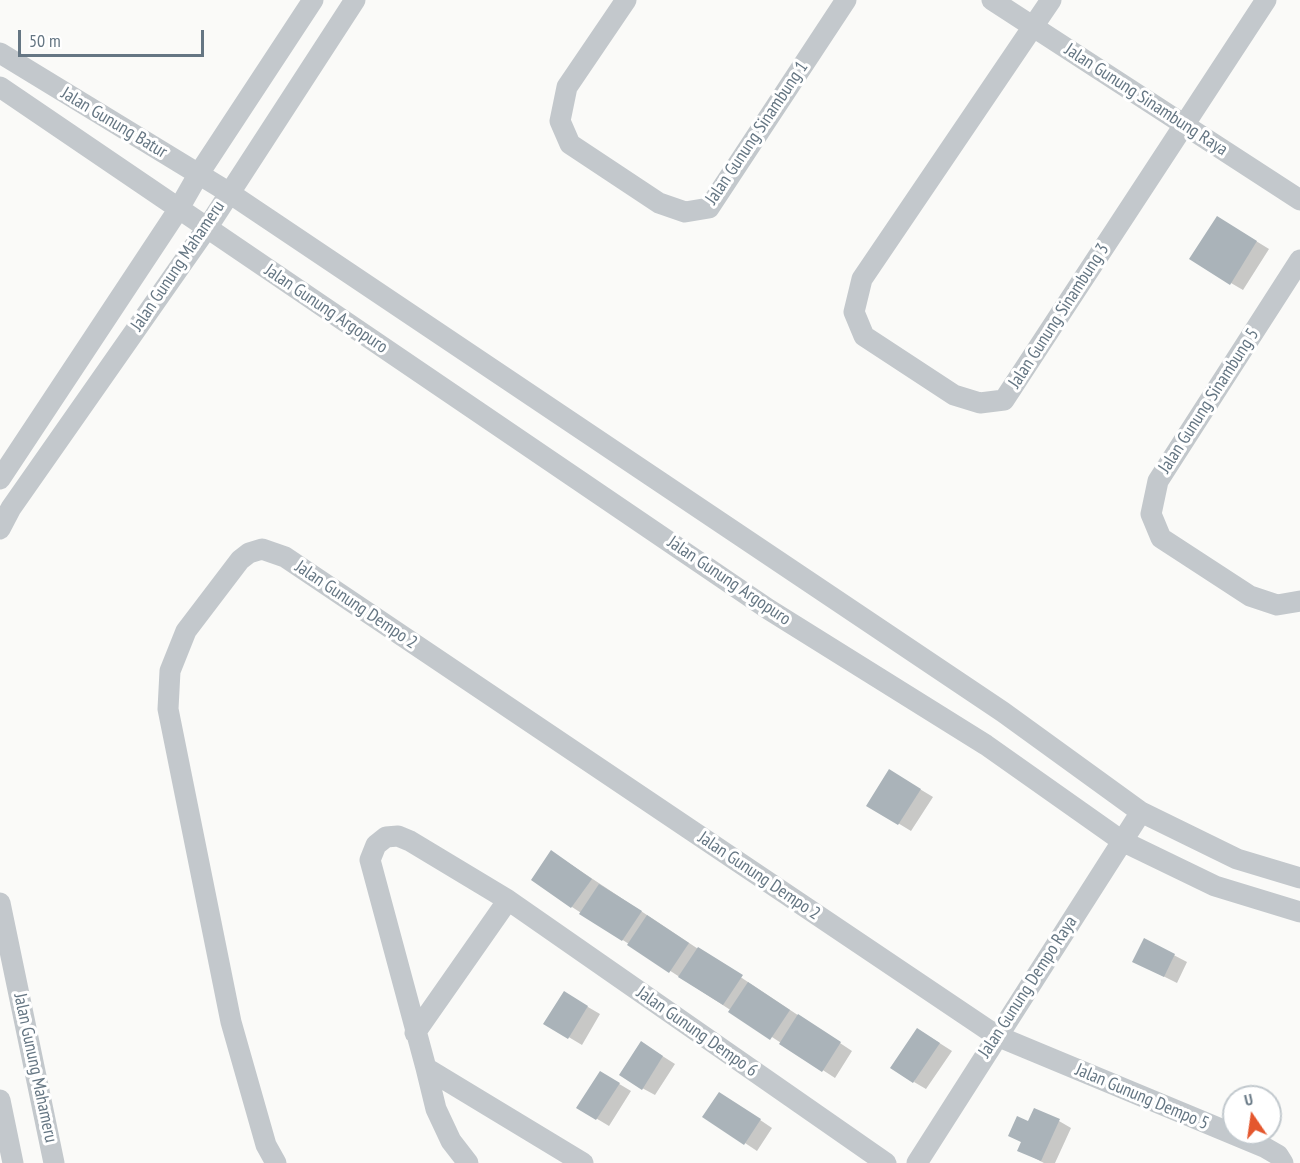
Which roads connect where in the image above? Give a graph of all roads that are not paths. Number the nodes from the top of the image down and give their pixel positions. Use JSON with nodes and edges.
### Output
{"nodes":[{"id":1,"x":312,"y":0,"type":"edge"},
{"id":2,"x":355,"y":0,"type":"edge"},
{"id":3,"x":627,"y":0,"type":"edge"},
{"id":4,"x":846,"y":0,"type":"edge"},
{"id":5,"x":992,"y":0,"type":"edge"},
{"id":6,"x":1051,"y":0,"type":"edge"},
{"id":7,"x":1266,"y":0,"type":"edge"},
{"id":8,"x":1033,"y":27,"type":"junction"},
{"id":9,"x":0,"y":53,"type":"edge"},
{"id":10,"x":0,"y":87,"type":"edge"},
{"id":11,"x":1184,"y":125,"type":"junction"},
{"id":12,"x":198,"y":175,"type":"junction"},
{"id":13,"x":228,"y":192,"type":"junction"},
{"id":14,"x":1300,"y":200,"type":"edge"},
{"id":15,"x":178,"y":210,"type":"junction"},
{"id":16,"x":207,"y":228,"type":"junction"},
{"id":17,"x":1300,"y":260,"type":"edge"},
{"id":18,"x":0,"y":479,"type":"edge"},
{"id":19,"x":0,"y":530,"type":"edge"},
{"id":20,"x":1300,"y":602,"type":"edge"},
{"id":21,"x":1142,"y":812,"type":"junction"},
{"id":22,"x":1122,"y":841,"type":"junction"},
{"id":23,"x":1300,"y":878,"type":"edge"},
{"id":24,"x":508,"y":900,"type":"junction"},
{"id":25,"x":0,"y":903,"type":"edge"},
{"id":26,"x":1300,"y":912,"type":"edge"},
{"id":27,"x":5,"y":955,"type":"edge"},
{"id":28,"x":415,"y":1034,"type":"junction"},
{"id":29,"x":997,"y":1036,"type":"junction"},
{"id":30,"x":426,"y":1068,"type":"junction"},
{"id":31,"x":0,"y":1100,"type":"edge"},
{"id":32,"x":13,"y":1163,"type":"edge"},
{"id":33,"x":54,"y":1163,"type":"edge"},
{"id":34,"x":276,"y":1163,"type":"edge"},
{"id":35,"x":468,"y":1163,"type":"edge"},
{"id":36,"x":583,"y":1163,"type":"edge"},
{"id":37,"x":886,"y":1163,"type":"edge"},
{"id":38,"x":917,"y":1163,"type":"edge"},
{"id":39,"x":1283,"y":1163,"type":"edge"}],
"edges":[{"from":1,"to":12,"type":"street","name":"Jalan Gunung Mahameru"},
{"from":2,"to":13,"type":"street","name":"Jalan Gunung Mahameru"},
{"from":3,"to":4,"type":"street","name":"Jalan Gunung Sinambung 1"},
{"from":5,"to":8,"type":"street","name":"Jalan Gunung Sinambung Raya"},
{"from":6,"to":8,"type":"street","name":"Jalan Gunung Sinambung 3"},
{"from":7,"to":11,"type":"street","name":"Jalan Gunung Sinambung 3"},
{"from":8,"to":11,"type":"street","name":"Jalan Gunung Sinambung Raya"},
{"from":8,"to":11,"type":"street","name":"Jalan Gunung Sinambung 3"},
{"from":9,"to":12,"type":"street","name":"Jalan Gunung Batur"},
{"from":10,"to":15,"type":"street","name":"Jalan Gunung Batur"},
{"from":11,"to":14,"type":"street","name":"Jalan Gunung Sinambung Raya"},
{"from":12,"to":13,"type":"street","name":"Jalan Gunung Batur"},
{"from":12,"to":15,"type":"street","name":"Jalan Gunung Mahameru"},
{"from":13,"to":16,"type":"street","name":"Jalan Gunung Mahameru"},
{"from":13,"to":21,"type":"street"},
{"from":15,"to":16,"type":"street","name":"Jalan Gunung Argopuro"},
{"from":15,"to":18,"type":"street","name":"Jalan Gunung Mahameru"},
{"from":16,"to":19,"type":"street","name":"Jalan Gunung Mahameru"},
{"from":16,"to":22,"type":"street","name":"Jalan Gunung Argopuro"},
{"from":17,"to":20,"type":"street","name":"Jalan Gunung Sinambung 5"},
{"from":21,"to":22,"type":"street","name":"Jalan Gunung Dempo Raya"},
{"from":21,"to":23,"type":"street"},
{"from":22,"to":26,"type":"street","name":"Jalan Gunung Argopuro"},
{"from":22,"to":29,"type":"street","name":"Jalan Gunung Dempo Raya"},
{"from":24,"to":28,"type":"street"},
{"from":24,"to":28,"type":"street","name":"Jalan Gunung Dempo 6"},
{"from":24,"to":37,"type":"street","name":"Jalan Gunung Dempo 6"},
{"from":25,"to":27,"type":"street","name":"Jalan Gunung Mahameru"},
{"from":27,"to":33,"type":"street","name":"Jalan Gunung Mahameru"},
{"from":28,"to":30,"type":"street","name":"Jalan Gunung Dempo 6"},
{"from":29,"to":34,"type":"street","name":"Jalan Gunung Dempo 2"},
{"from":29,"to":38,"type":"street","name":"Jalan Gunung Dempo Raya"},
{"from":29,"to":39,"type":"street","name":"Jalan Gunung Dempo 5"},
{"from":30,"to":35,"type":"street","name":"Jalan Gunung Dempo 6"},
{"from":30,"to":36,"type":"street"},
{"from":31,"to":32,"type":"street"}]}
